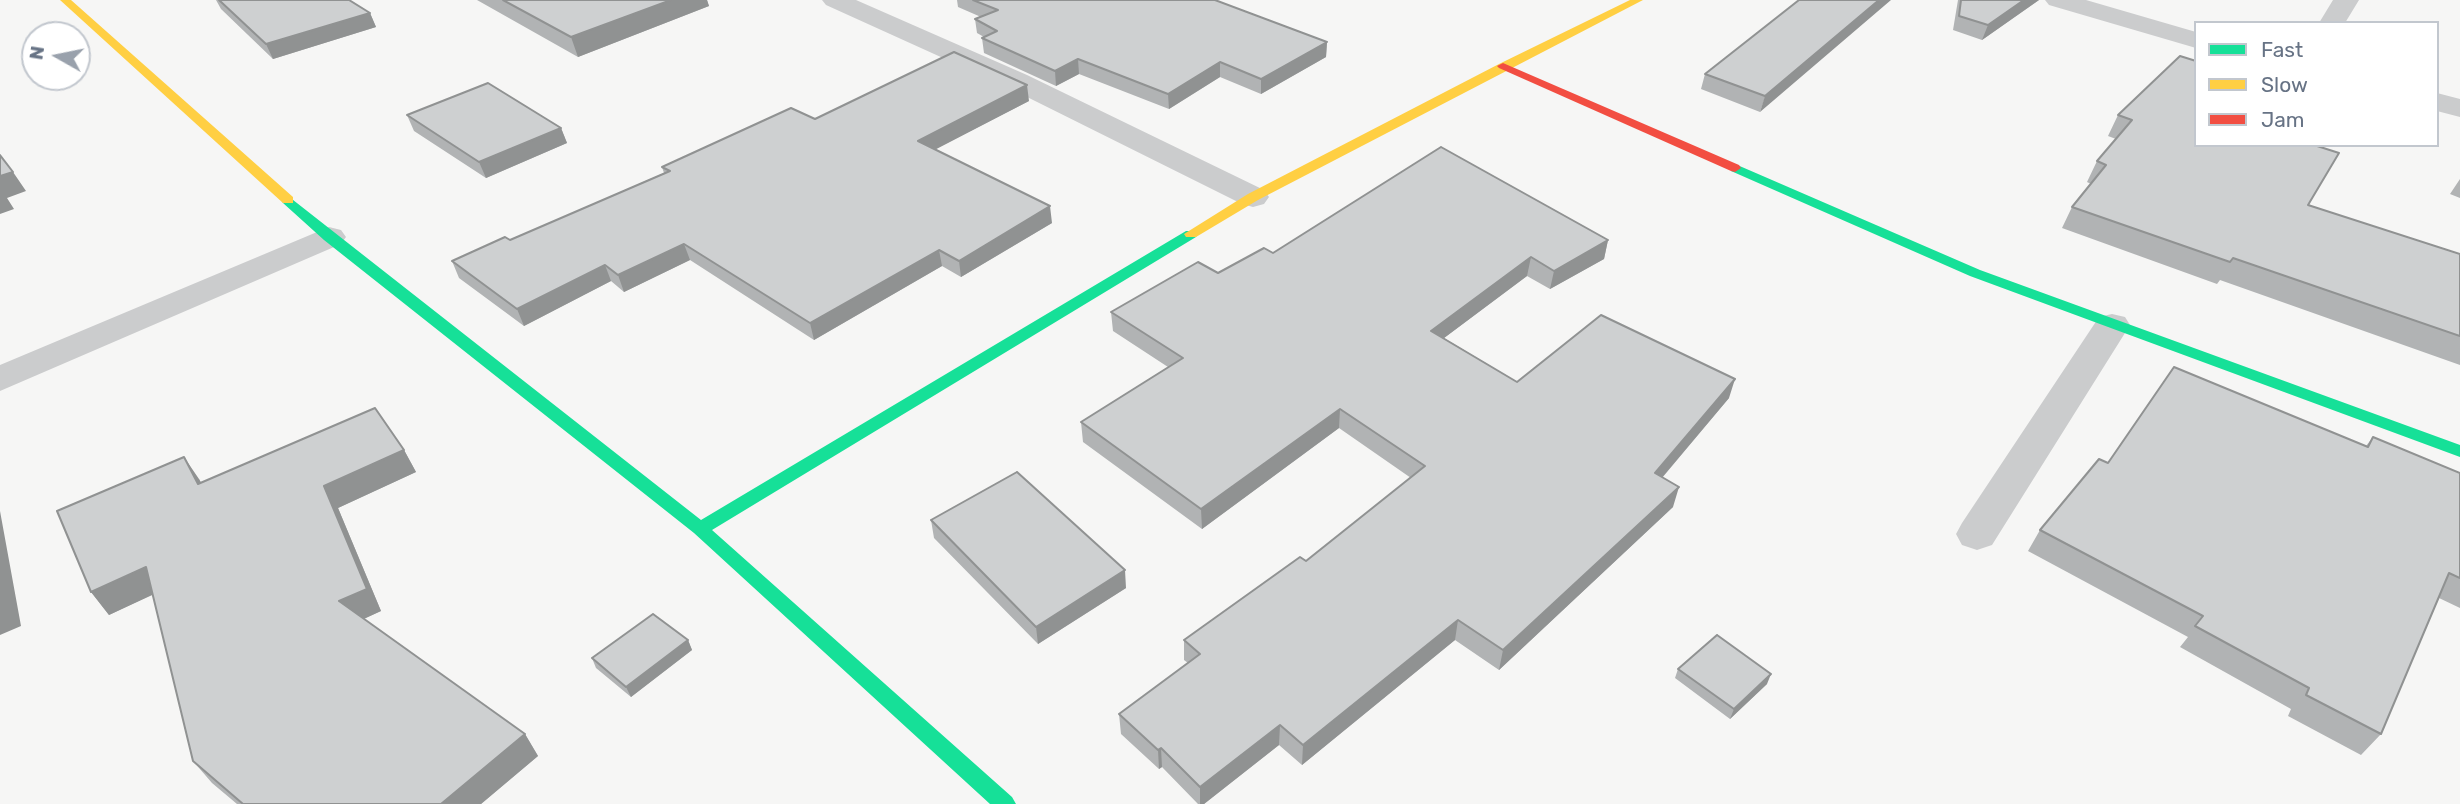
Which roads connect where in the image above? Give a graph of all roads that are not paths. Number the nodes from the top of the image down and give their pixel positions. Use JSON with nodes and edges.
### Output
{"nodes":[{"id":1,"x":65,"y":0,"type":"edge"},
{"id":2,"x":835,"y":0,"type":"edge"},
{"id":3,"x":1638,"y":0,"type":"edge"},
{"id":4,"x":2058,"y":0,"type":"edge"},
{"id":5,"x":2346,"y":0,"type":"edge"},
{"id":6,"x":2333,"y":21,"type":"edge"},
{"id":7,"x":2194,"y":39,"type":"edge"},
{"id":8,"x":1503,"y":66,"type":"junction"},
{"id":9,"x":2439,"y":103,"type":"edge"},
{"id":10,"x":2460,"y":108,"type":"edge"},
{"id":11,"x":1253,"y":197,"type":"junction"},
{"id":12,"x":329,"y":237,"type":"junction"},
{"id":13,"x":2112,"y":325,"type":"junction"},
{"id":14,"x":0,"y":379,"type":"edge"},
{"id":15,"x":2460,"y":451,"type":"edge"},
{"id":16,"x":700,"y":529,"type":"junction"},
{"id":17,"x":1977,"y":534,"type":"dead end"},
{"id":18,"x":1005,"y":804,"type":"edge"}],
"edges":[{"from":1,"to":12,"type":"street"},
{"from":2,"to":11,"type":"street"},
{"from":3,"to":8,"type":"street"},
{"from":4,"to":7,"type":"street"},
{"from":5,"to":6,"type":"street"},
{"from":8,"to":11,"type":"street"},
{"from":8,"to":13,"type":"street"},
{"from":9,"to":10,"type":"street"},
{"from":11,"to":16,"type":"street"},
{"from":12,"to":14,"type":"street"},
{"from":12,"to":16,"type":"street"},
{"from":13,"to":15,"type":"street"},
{"from":13,"to":17,"type":"street"},
{"from":16,"to":18,"type":"street"}]}
